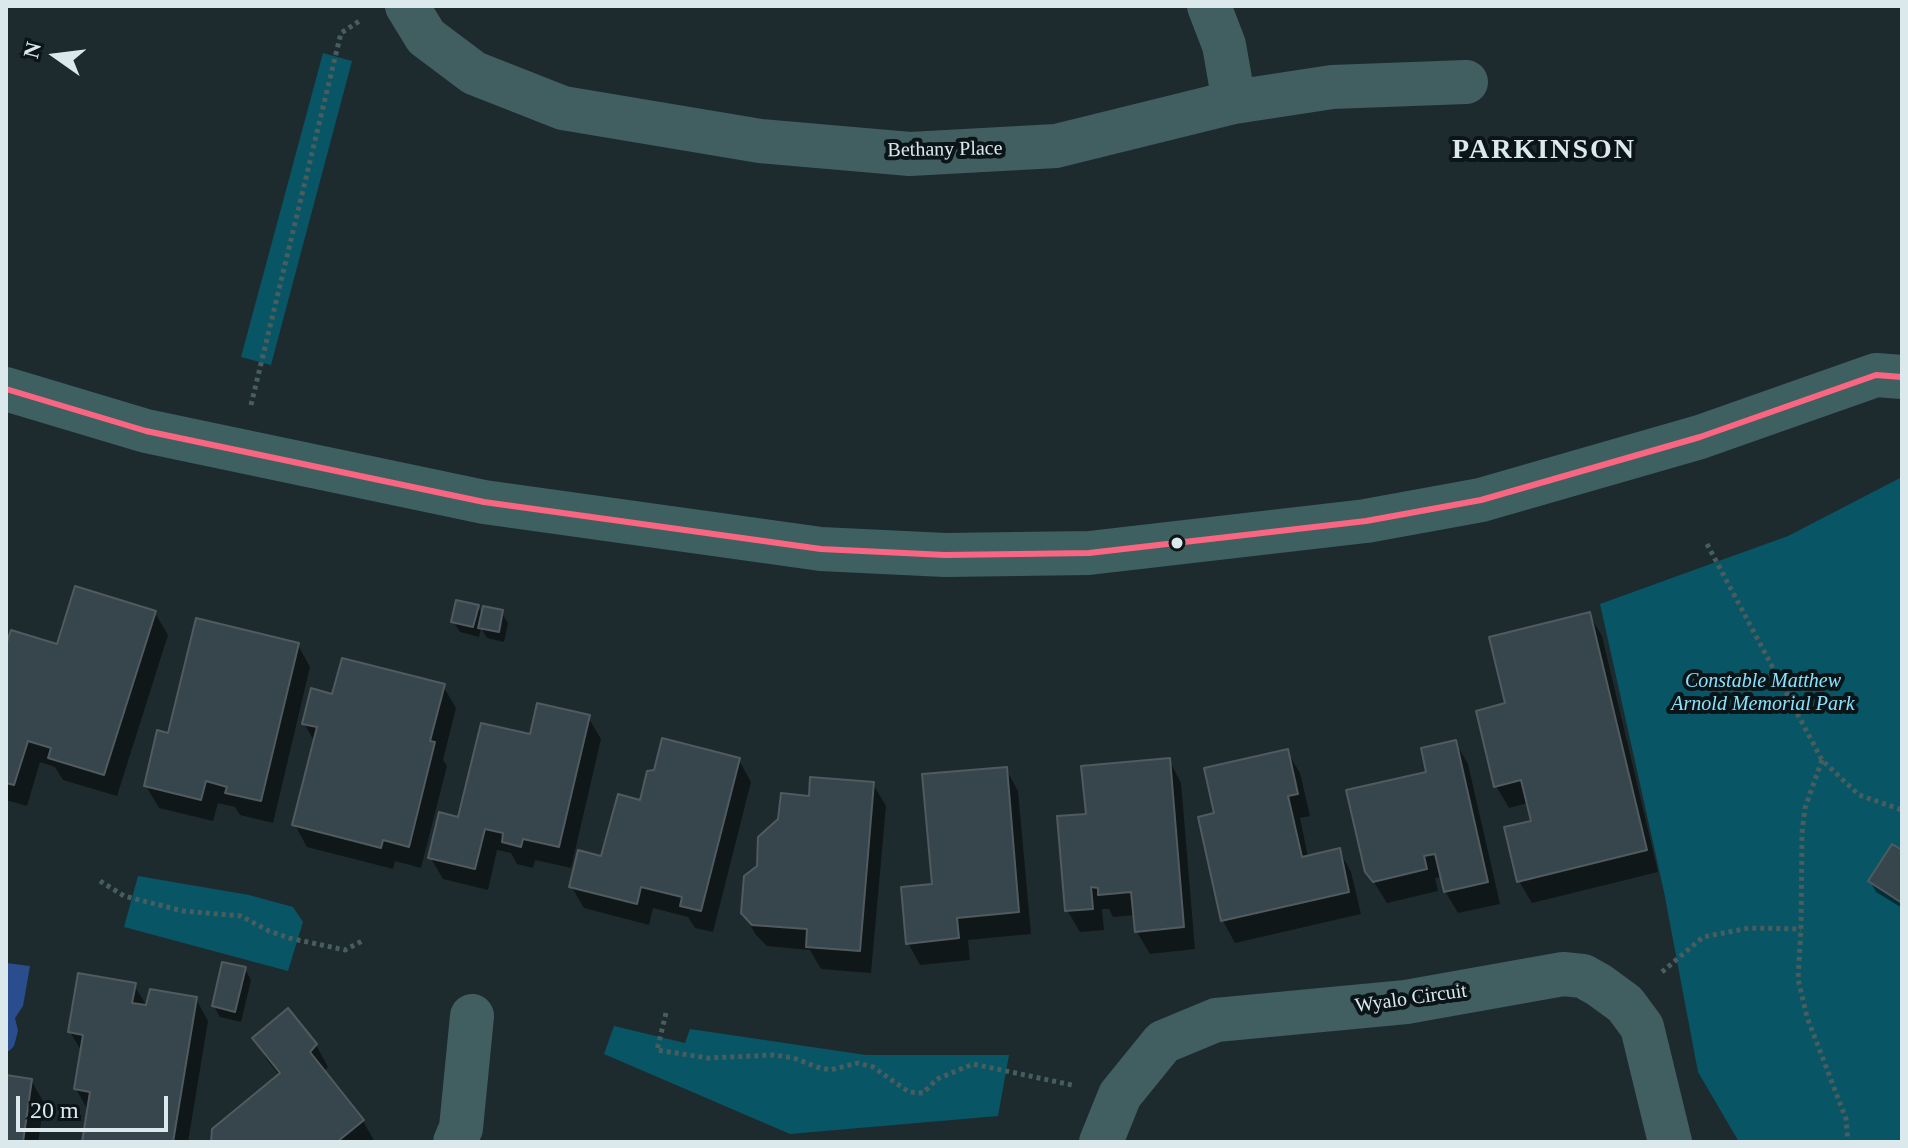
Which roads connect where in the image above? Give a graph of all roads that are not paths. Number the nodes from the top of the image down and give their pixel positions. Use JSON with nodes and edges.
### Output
{"nodes":[{"id":1,"x":1209,"y":6,"type":"edge"},
{"id":2,"x":389,"y":9,"type":"edge"},
{"id":3,"x":1466,"y":82,"type":"dead end"},
{"id":4,"x":1234,"y":102,"type":"junction"},
{"id":5,"x":1893,"y":367,"type":"edge"},
{"id":6,"x":6,"y":389,"type":"edge"},
{"id":7,"x":472,"y":1016,"type":"dead end"},
{"id":8,"x":455,"y":1142,"type":"edge"},
{"id":9,"x":1101,"y":1142,"type":"edge"},
{"id":10,"x":1670,"y":1142,"type":"edge"}],
"edges":[{"from":1,"to":4,"type":"street"},
{"from":2,"to":4,"type":"street","name":"Bethany Place"},
{"from":3,"to":4,"type":"street","name":"Bethany Place"},
{"from":5,"to":6,"type":"main road"},
{"from":7,"to":8,"type":"street"},
{"from":9,"to":10,"type":"street","name":"Wyalo Circuit"}]}
